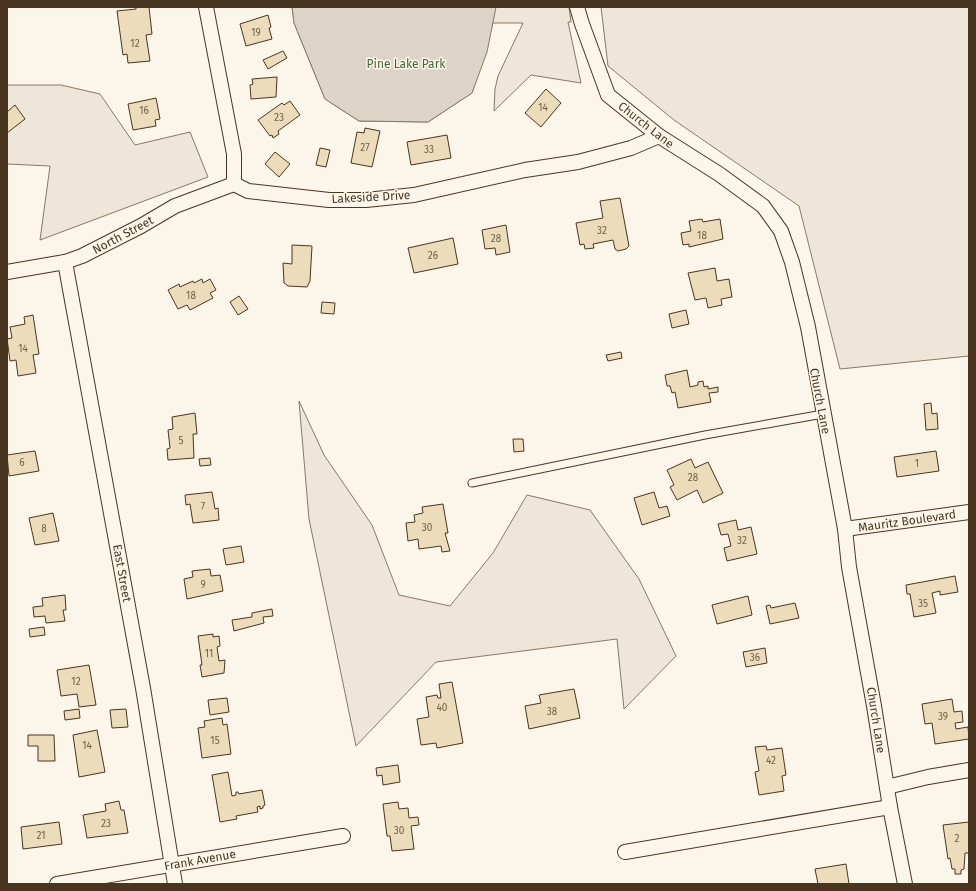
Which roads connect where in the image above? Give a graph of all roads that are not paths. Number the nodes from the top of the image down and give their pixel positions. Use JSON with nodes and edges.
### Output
{"nodes":[{"id":1,"x":206,"y":7,"type":"edge"},
{"id":2,"x":577,"y":7,"type":"edge"},
{"id":3,"x":659,"y":136,"type":"junction"},
{"id":4,"x":234,"y":184,"type":"junction"},
{"id":5,"x":65,"y":262,"type":"junction"},
{"id":6,"x":7,"y":272,"type":"edge"},
{"id":7,"x":823,"y":414,"type":"junction"},
{"id":8,"x":472,"y":483,"type":"dead end"},
{"id":9,"x":969,"y":512,"type":"edge"},
{"id":10,"x":845,"y":529,"type":"junction"},
{"id":11,"x":969,"y":770,"type":"edge"},
{"id":12,"x":887,"y":787,"type":"junction"},
{"id":13,"x":890,"y":807,"type":"junction"},
{"id":14,"x":343,"y":836,"type":"dead end"},
{"id":15,"x":625,"y":852,"type":"dead end"},
{"id":16,"x":172,"y":864,"type":"junction"},
{"id":17,"x":57,"y":884,"type":"edge"},
{"id":18,"x":175,"y":884,"type":"edge"},
{"id":19,"x":905,"y":884,"type":"edge"}],
"edges":[{"from":1,"to":4,"type":"street"},
{"from":2,"to":3,"type":"street","name":"Church Lane"},
{"from":3,"to":4,"type":"street","name":"Lakeside Drive"},
{"from":3,"to":7,"type":"street","name":"Church Lane"},
{"from":4,"to":5,"type":"street","name":"North Street"},
{"from":5,"to":6,"type":"street","name":"North Street"},
{"from":5,"to":16,"type":"street","name":"East Street"},
{"from":7,"to":8,"type":"lane"},
{"from":7,"to":10,"type":"street","name":"Church Lane"},
{"from":9,"to":10,"type":"street","name":"Mauritz Boulevard"},
{"from":10,"to":12,"type":"street","name":"Church Lane"},
{"from":11,"to":12,"type":"street"},
{"from":12,"to":13,"type":"street","name":"Church Lane"},
{"from":13,"to":15,"type":"street"},
{"from":13,"to":19,"type":"street","name":"Church Lane"},
{"from":14,"to":16,"type":"street","name":"Frank Avenue"},
{"from":16,"to":17,"type":"street","name":"Frank Avenue"},
{"from":16,"to":18,"type":"street","name":"East Street"}]}
